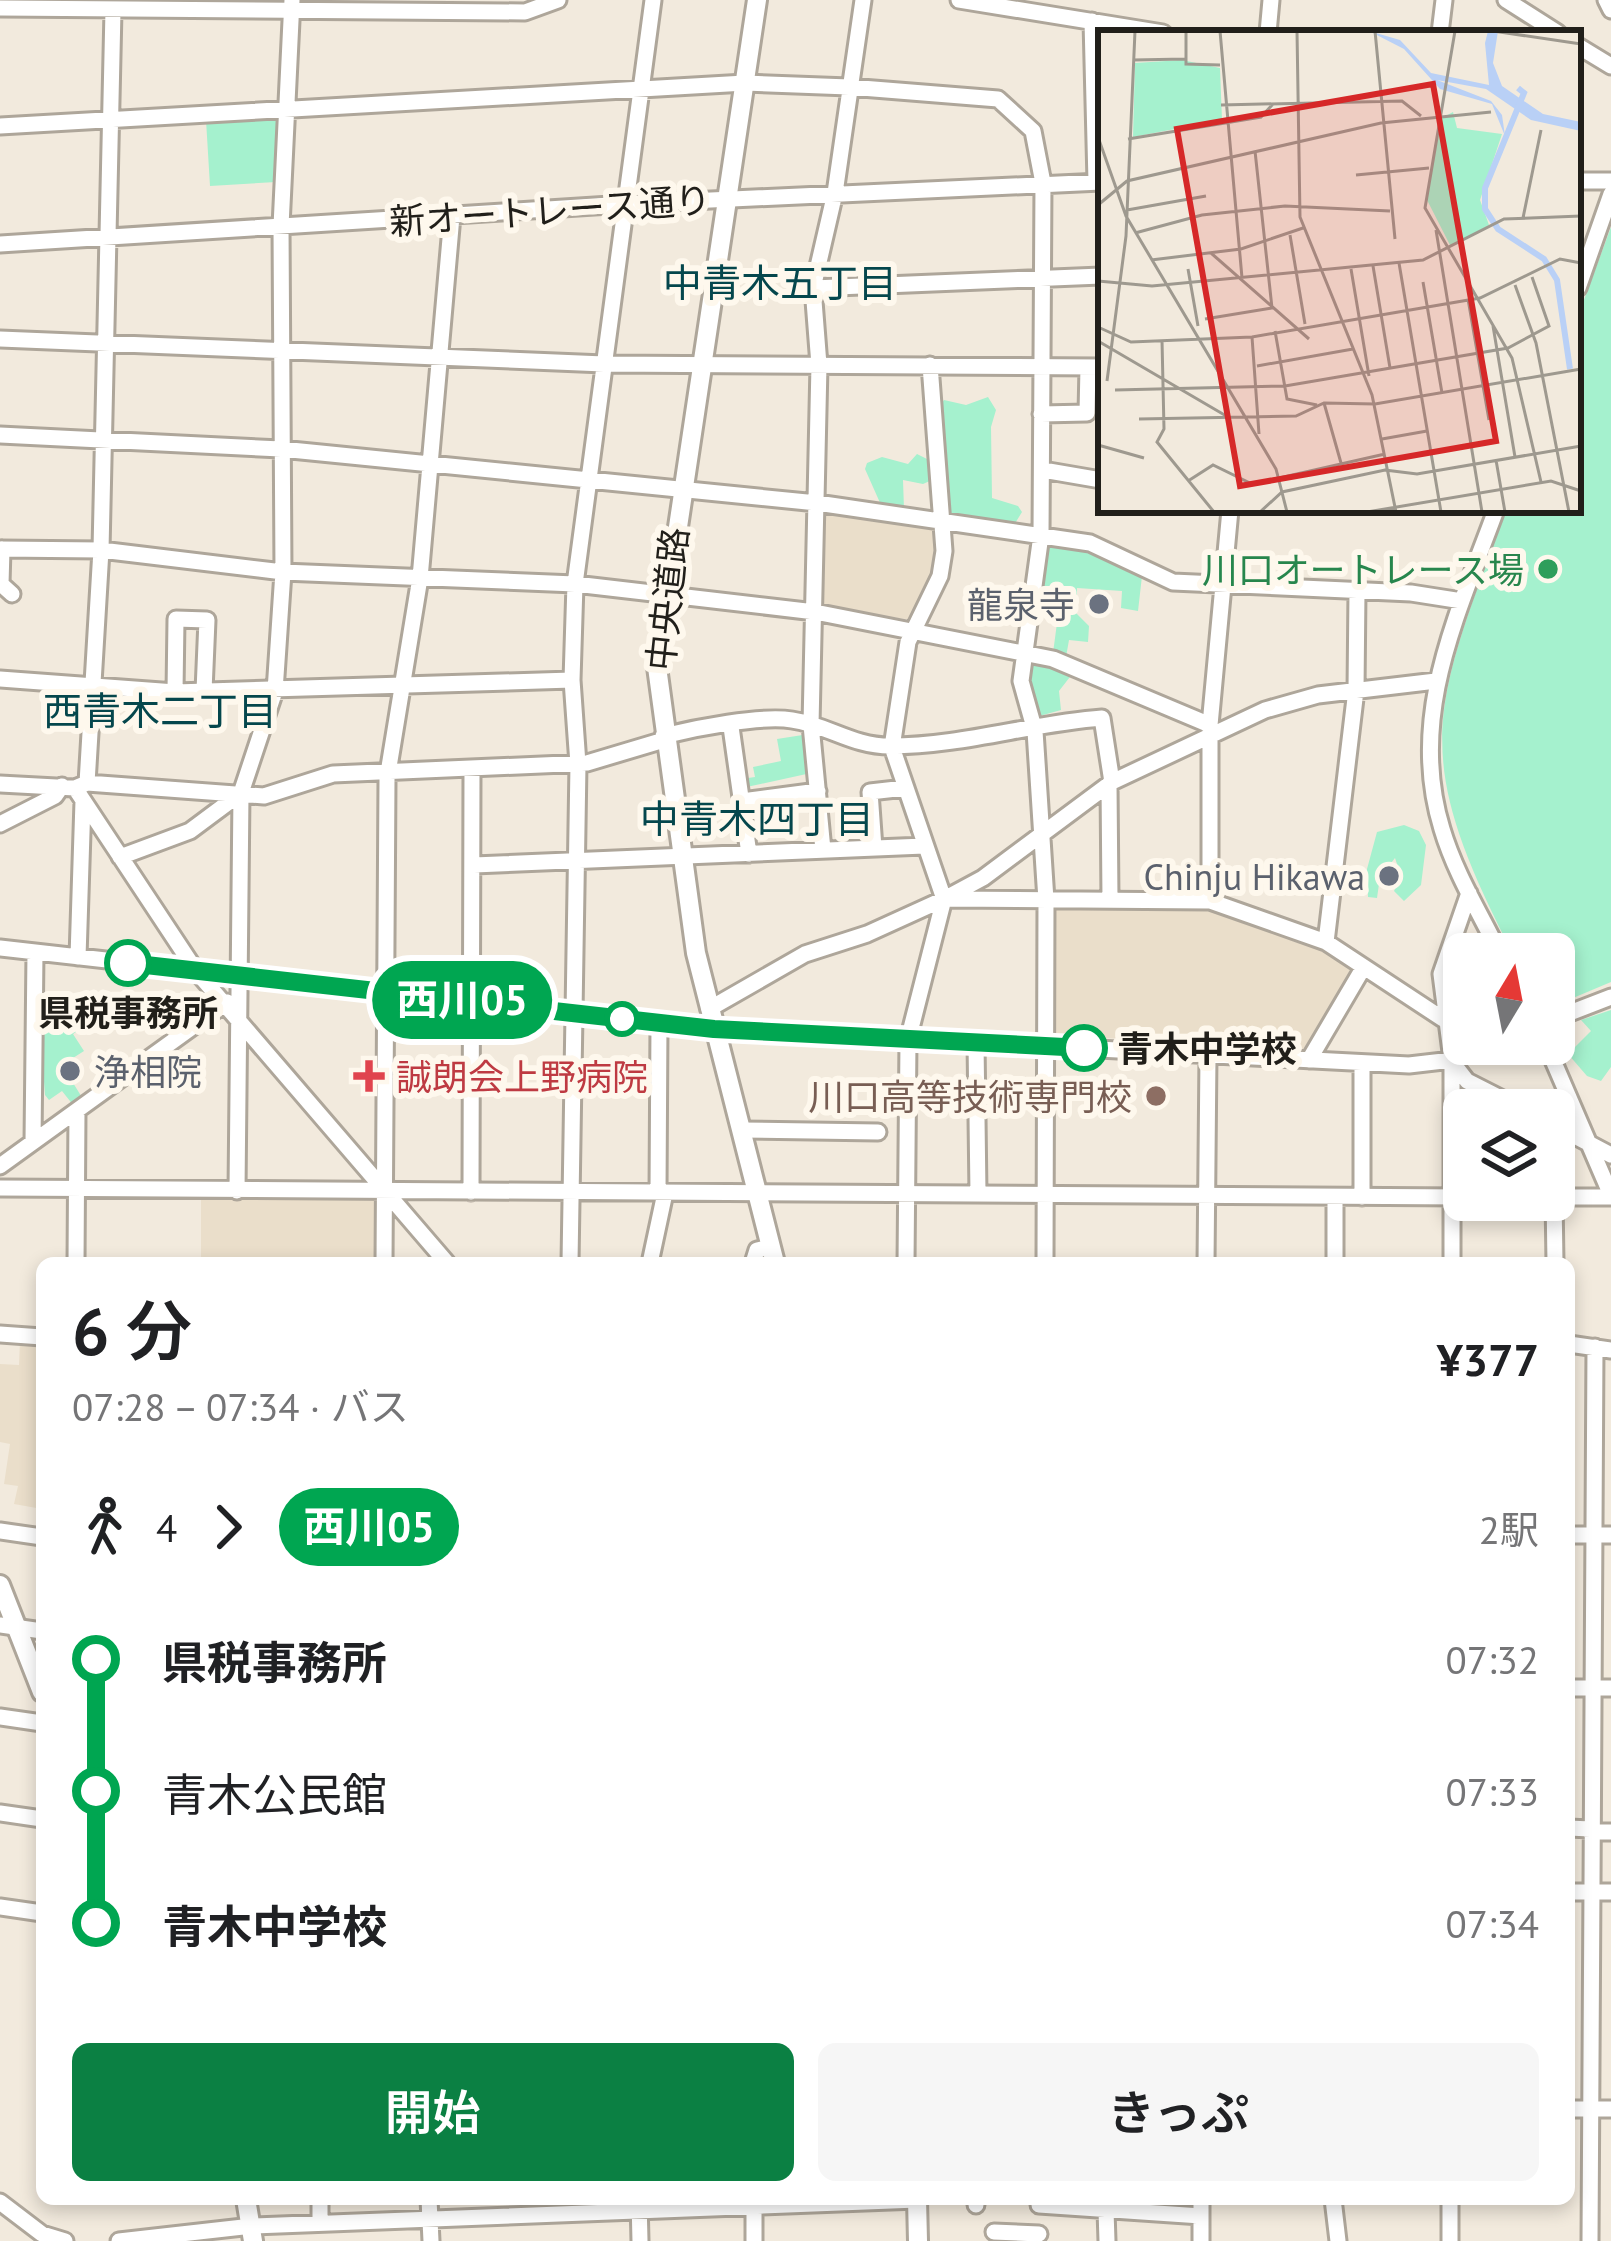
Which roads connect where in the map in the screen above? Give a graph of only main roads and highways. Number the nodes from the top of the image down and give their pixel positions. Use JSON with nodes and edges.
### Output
{"nodes":[{"id":1,"x":757,"y":0,"type":"edge"},
{"id":2,"x":773,"y":1255,"type":"edge"},
{"id":3,"x":0,"y":1585,"type":"edge"},
{"id":4,"x":8,"y":1626,"type":"edge"},
{"id":5,"x":36,"y":1680,"type":"edge"},
{"id":6,"x":917,"y":2205,"type":"edge"},
{"id":7,"x":918,"y":2241,"type":"edge"}],
"edges":[{"from":1,"to":2,"type":"main road","name":"中央道路"},
{"from":3,"to":4,"type":"main road"},
{"from":4,"to":5,"type":"main road"},
{"from":6,"to":7,"type":"main road"}]}
